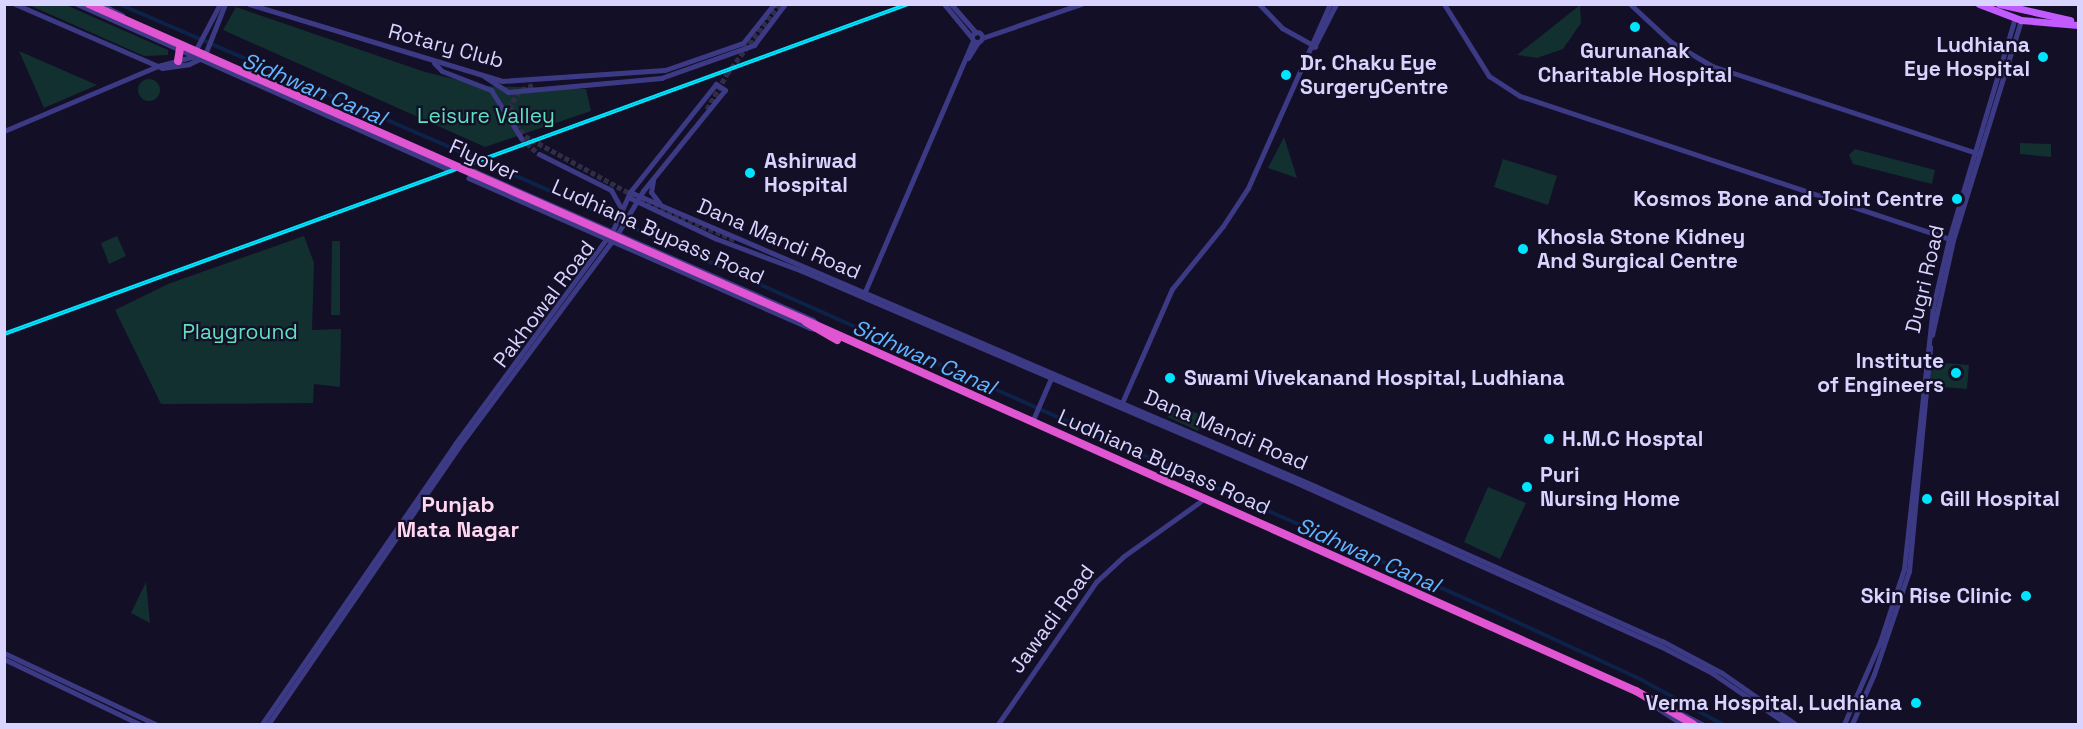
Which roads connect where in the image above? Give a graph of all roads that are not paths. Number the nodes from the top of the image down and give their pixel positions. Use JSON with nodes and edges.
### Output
{"nodes":[{"id":1,"x":15,"y":4,"type":"edge"},
{"id":2,"x":77,"y":4,"type":"edge"},
{"id":3,"x":88,"y":4,"type":"edge"},
{"id":4,"x":100,"y":4,"type":"edge"},
{"id":5,"x":231,"y":4,"type":"edge"},
{"id":6,"x":249,"y":4,"type":"edge"},
{"id":7,"x":774,"y":4,"type":"edge"},
{"id":8,"x":785,"y":4,"type":"edge"},
{"id":9,"x":944,"y":4,"type":"edge"},
{"id":10,"x":951,"y":4,"type":"edge"},
{"id":11,"x":1081,"y":4,"type":"edge"},
{"id":12,"x":1259,"y":4,"type":"edge"},
{"id":13,"x":1330,"y":4,"type":"edge"},
{"id":14,"x":1336,"y":4,"type":"edge"},
{"id":15,"x":1444,"y":4,"type":"edge"},
{"id":16,"x":1630,"y":4,"type":"edge"},
{"id":17,"x":1978,"y":4,"type":"edge"},
{"id":18,"x":1999,"y":4,"type":"edge"},
{"id":19,"x":221,"y":6,"type":"edge"},
{"id":20,"x":2018,"y":19,"type":"junction"},
{"id":21,"x":2044,"y":19,"type":"junction"},
{"id":22,"x":2079,"y":21,"type":"edge"},
{"id":23,"x":2079,"y":26,"type":"edge"},
{"id":24,"x":976,"y":38,"type":"junction"},
{"id":25,"x":1312,"y":46,"type":"junction"},
{"id":26,"x":180,"y":49,"type":"junction"},
{"id":27,"x":732,"y":49,"type":"junction"},
{"id":28,"x":197,"y":52,"type":"junction"},
{"id":29,"x":205,"y":55,"type":"junction"},
{"id":30,"x":178,"y":61,"type":"junction"},
{"id":31,"x":434,"y":63,"type":"junction"},
{"id":32,"x":154,"y":68,"type":"junction"},
{"id":33,"x":665,"y":70,"type":"junction"},
{"id":34,"x":484,"y":76,"type":"junction"},
{"id":35,"x":533,"y":86,"type":"tunnel mouth"},
{"id":36,"x":4,"y":131,"type":"edge"},
{"id":37,"x":521,"y":138,"type":"tunnel mouth"},
{"id":38,"x":1979,"y":153,"type":"junction"},
{"id":39,"x":539,"y":154,"type":"tunnel mouth"},
{"id":40,"x":650,"y":181,"type":"junction"},
{"id":41,"x":634,"y":196,"type":"junction"},
{"id":42,"x":663,"y":206,"type":"junction"},
{"id":43,"x":632,"y":210,"type":"junction"},
{"id":44,"x":654,"y":210,"type":"junction"},
{"id":45,"x":622,"y":214,"type":"junction"},
{"id":46,"x":615,"y":232,"type":"junction"},
{"id":47,"x":1951,"y":239,"type":"junction"},
{"id":48,"x":610,"y":240,"type":"junction"},
{"id":49,"x":735,"y":240,"type":"tunnel mouth"},
{"id":50,"x":745,"y":243,"type":"junction"},
{"id":51,"x":746,"y":250,"type":"junction"},
{"id":52,"x":863,"y":295,"type":"junction"},
{"id":53,"x":816,"y":327,"type":"junction"},
{"id":54,"x":1053,"y":374,"type":"junction"},
{"id":55,"x":1051,"y":381,"type":"junction"},
{"id":56,"x":1120,"y":406,"type":"junction"},
{"id":57,"x":1034,"y":419,"type":"junction"},
{"id":58,"x":1201,"y":501,"type":"junction"},
{"id":59,"x":5,"y":655,"type":"edge"},
{"id":60,"x":1651,"y":704,"type":"junction"},
{"id":61,"x":1662,"y":704,"type":"junction"},
{"id":62,"x":1670,"y":711,"type":"junction"},
{"id":63,"x":139,"y":724,"type":"edge"},
{"id":64,"x":155,"y":724,"type":"edge"},
{"id":65,"x":262,"y":724,"type":"edge"},
{"id":66,"x":268,"y":724,"type":"edge"},
{"id":67,"x":998,"y":724,"type":"edge"},
{"id":68,"x":1682,"y":724,"type":"edge"},
{"id":69,"x":1693,"y":724,"type":"edge"},
{"id":70,"x":1702,"y":724,"type":"edge"},
{"id":71,"x":1787,"y":724,"type":"edge"},
{"id":72,"x":1795,"y":724,"type":"edge"},
{"id":73,"x":1844,"y":724,"type":"edge"},
{"id":74,"x":1852,"y":724,"type":"edge"}],
"edges":[{"from":1,"to":32,"type":"street"},
{"from":2,"to":26,"type":"street"},
{"from":3,"to":53,"type":"highway","name":"Flyover","bridge":true},
{"from":4,"to":28,"type":"street"},
{"from":5,"to":19,"type":"street"},
{"from":6,"to":31,"type":"street","name":"Rotary Club"},
{"from":7,"to":27,"type":"street","name":"Rotary Club"},
{"from":8,"to":27,"type":"street"},
{"from":9,"to":24,"type":"street"},
{"from":10,"to":24,"type":"street"},
{"from":11,"to":24,"type":"street"},
{"from":12,"to":25,"type":"street"},
{"from":13,"to":25,"type":"street"},
{"from":14,"to":25,"type":"street"},
{"from":15,"to":47,"type":"street"},
{"from":16,"to":38,"type":"street"},
{"from":17,"to":20,"type":"main road"},
{"from":18,"to":21,"type":"main road"},
{"from":19,"to":28,"type":"street"},
{"from":19,"to":29,"type":"street"},
{"from":20,"to":21,"type":"main road"},
{"from":20,"to":38,"type":"street","name":"Dugri Road"},
{"from":21,"to":22,"type":"main road"},
{"from":21,"to":23,"type":"main road"},
{"from":24,"to":52,"type":"street"},
{"from":25,"to":56,"type":"street"},
{"from":26,"to":28,"type":"street"},
{"from":26,"to":30,"type":"highway"},
{"from":27,"to":33,"type":"street","name":"Rotary Club"},
{"from":27,"to":34,"type":"street"},
{"from":28,"to":29,"type":"street"},
{"from":28,"to":30,"type":"street"},
{"from":29,"to":29,"type":"street"},
{"from":29,"to":32,"type":"street"},
{"from":30,"to":32,"type":"street"},
{"from":31,"to":34,"type":"street","name":"Rotary Club"},
{"from":31,"to":37,"type":"street"},
{"from":32,"to":36,"type":"street"},
{"from":33,"to":34,"type":"street","name":"Rotary Club"},
{"from":33,"to":35,"type":"street"},
{"from":38,"to":47,"type":"street","name":"Dugri Road"},
{"from":39,"to":45,"type":"street"},
{"from":40,"to":41,"type":"street","name":"Pakhowal Road"},
{"from":40,"to":41,"type":"street","name":"Pakhowal Road"},
{"from":40,"to":42,"type":"street"},
{"from":41,"to":42,"type":"street","name":"Dana Mandi Road"},
{"from":41,"to":43,"type":"street","name":"Pakhowal Road"},
{"from":41,"to":44,"type":"street"},
{"from":41,"to":45,"type":"street","name":"Pakhowal Road"},
{"from":42,"to":50,"type":"street","name":"Dana Mandi Road"},
{"from":43,"to":44,"type":"street"},
{"from":43,"to":45,"type":"street","name":"Pakhowal Road"},
{"from":44,"to":51,"type":"street"},
{"from":45,"to":46,"type":"street","name":"Pakhowal Road"},
{"from":46,"to":48,"type":"street","name":"Pakhowal Road"},
{"from":46,"to":48,"type":"street","name":"Ludhiana Bypass Road"},
{"from":46,"to":53,"type":"street","name":"Ludhiana Bypass Road"},
{"from":47,"to":73,"type":"street","name":"Dugri Road"},
{"from":47,"to":74,"type":"street","name":"Dugri Road"},
{"from":48,"to":53,"type":"street","name":"Ludhiana Bypass Road"},
{"from":48,"to":65,"type":"street","name":"Pakhowal Road"},
{"from":48,"to":66,"type":"street","name":"Pakhowal Road"},
{"from":49,"to":50,"type":"street"},
{"from":50,"to":51,"type":"street"},
{"from":50,"to":52,"type":"street","name":"Dana Mandi Road"},
{"from":51,"to":52,"type":"street"},
{"from":52,"to":54,"type":"street","name":"Dana Mandi Road"},
{"from":52,"to":55,"type":"street"},
{"from":53,"to":57,"type":"highway","name":"Ludhiana Bypass Road"},
{"from":53,"to":58,"type":"highway","name":"Ludhiana Bypass Road"},
{"from":54,"to":55,"type":"street"},
{"from":54,"to":56,"type":"street","name":"Dana Mandi Road"},
{"from":55,"to":56,"type":"street"},
{"from":55,"to":57,"type":"street"},
{"from":56,"to":71,"type":"street"},
{"from":56,"to":72,"type":"street","name":"Dana Mandi Road"},
{"from":57,"to":61,"type":"highway","name":"Ludhiana Bypass Road"},
{"from":58,"to":60,"type":"highway","name":"Ludhiana Bypass Road"},
{"from":58,"to":67,"type":"street","name":"Jawadi Road"},
{"from":59,"to":63,"type":"street"},
{"from":59,"to":64,"type":"street"},
{"from":60,"to":62,"type":"highway","name":"Ludhiana Bypass Road"},
{"from":60,"to":68,"type":"street"},
{"from":61,"to":62,"type":"highway","name":"Ludhiana Bypass Road"},
{"from":61,"to":70,"type":"street"},
{"from":62,"to":69,"type":"highway"}]}
